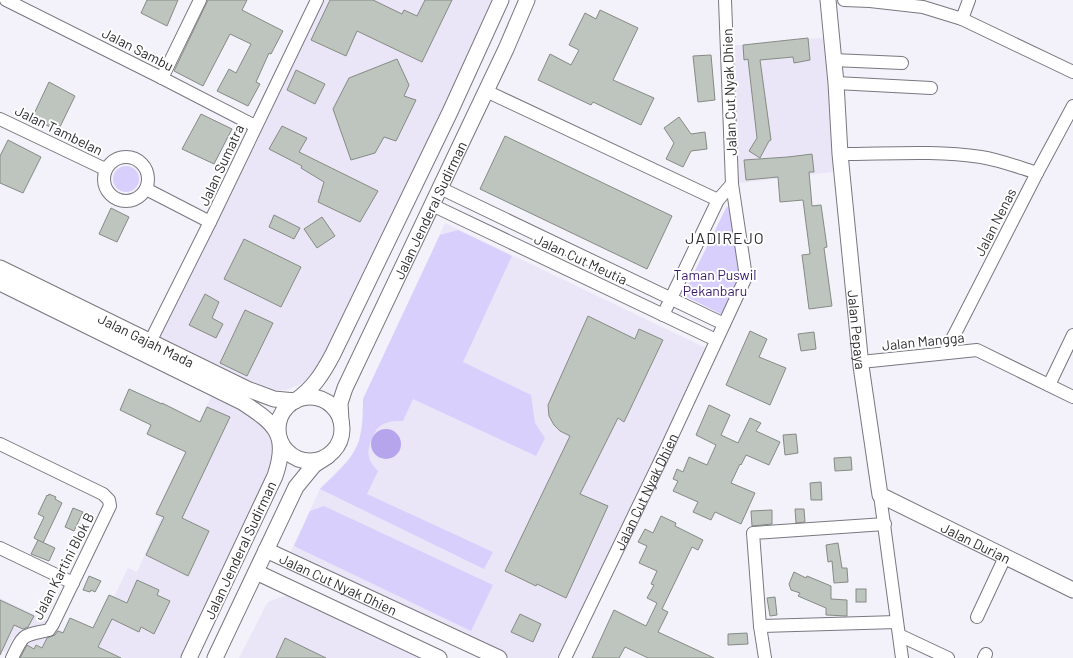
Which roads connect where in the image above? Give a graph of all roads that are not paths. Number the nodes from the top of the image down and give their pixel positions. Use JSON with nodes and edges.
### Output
{"nodes":[{"id":1,"x":6,"y":0,"type":"edge"},
{"id":2,"x":200,"y":0,"type":"edge"},
{"id":3,"x":317,"y":0,"type":"edge"},
{"id":4,"x":501,"y":0,"type":"edge"},
{"id":5,"x":527,"y":0,"type":"edge"},
{"id":6,"x":725,"y":0,"type":"edge"},
{"id":7,"x":828,"y":0,"type":"edge"},
{"id":8,"x":844,"y":0,"type":"edge"},
{"id":9,"x":969,"y":0,"type":"edge"},
{"id":10,"x":962,"y":20,"type":"junction"},
{"id":11,"x":833,"y":60,"type":"junction"},
{"id":12,"x":902,"y":63,"type":"dead end"},
{"id":13,"x":1073,"y":72,"type":"edge"},
{"id":14,"x":162,"y":78,"type":"junction"},
{"id":15,"x":836,"y":83,"type":"junction"},
{"id":16,"x":931,"y":88,"type":"dead end"},
{"id":17,"x":486,"y":91,"type":"junction"},
{"id":18,"x":1073,"y":106,"type":"edge"},
{"id":19,"x":0,"y":119,"type":"edge"},
{"id":20,"x":256,"y":126,"type":"junction"},
{"id":21,"x":840,"y":154,"type":"junction"},
{"id":22,"x":105,"y":169,"type":"junction"},
{"id":23,"x":1037,"y":173,"type":"junction"},
{"id":24,"x":732,"y":184,"type":"junction"},
{"id":25,"x":440,"y":188,"type":"junction"},
{"id":26,"x":146,"y":189,"type":"junction"},
{"id":27,"x":718,"y":200,"type":"junction"},
{"id":28,"x":432,"y":205,"type":"junction"},
{"id":29,"x":210,"y":222,"type":"junction"},
{"id":30,"x":0,"y":268,"type":"edge"},
{"id":31,"x":0,"y":283,"type":"edge"},
{"id":32,"x":671,"y":299,"type":"junction"},
{"id":33,"x":663,"y":315,"type":"junction"},
{"id":34,"x":724,"y":324,"type":"junction"},
{"id":35,"x":103,"y":326,"type":"junction"},
{"id":36,"x":1073,"y":336,"type":"edge"},
{"id":37,"x":716,"y":340,"type":"junction"},
{"id":38,"x":150,"y":342,"type":"junction"},
{"id":39,"x":945,"y":353,"type":"junction"},
{"id":40,"x":861,"y":362,"type":"junction"},
{"id":41,"x":1049,"y":385,"type":"junction"},
{"id":42,"x":1073,"y":397,"type":"edge"},
{"id":43,"x":295,"y":401,"type":"junction"},
{"id":44,"x":341,"y":421,"type":"junction"},
{"id":45,"x":280,"y":438,"type":"junction"},
{"id":46,"x":0,"y":444,"type":"edge"},
{"id":47,"x":328,"y":456,"type":"junction"},
{"id":48,"x":880,"y":495,"type":"junction"},
{"id":49,"x":885,"y":524,"type":"junction"},
{"id":50,"x":0,"y":548,"type":"edge"},
{"id":51,"x":266,"y":550,"type":"junction"},
{"id":52,"x":1005,"y":557,"type":"junction"},
{"id":53,"x":295,"y":563,"type":"junction"},
{"id":54,"x":256,"y":572,"type":"junction"},
{"id":55,"x":73,"y":583,"type":"junction"},
{"id":56,"x":284,"y":585,"type":"junction"},
{"id":57,"x":1073,"y":590,"type":"edge"},
{"id":58,"x":977,"y":617,"type":"dead end"},
{"id":59,"x":897,"y":622,"type":"junction"},
{"id":60,"x":760,"y":626,"type":"junction"},
{"id":61,"x":899,"y":635,"type":"junction"},
{"id":62,"x":12,"y":658,"type":"edge"},
{"id":63,"x":189,"y":658,"type":"edge"},
{"id":64,"x":215,"y":658,"type":"edge"},
{"id":65,"x":439,"y":658,"type":"edge"},
{"id":66,"x":499,"y":658,"type":"edge"},
{"id":67,"x":565,"y":658,"type":"edge"},
{"id":68,"x":765,"y":658,"type":"edge"},
{"id":69,"x":902,"y":658,"type":"edge"},
{"id":70,"x":948,"y":658,"type":"edge"}],
"edges":[{"from":1,"to":14,"type":"street","name":"Jalan Sambu"},
{"from":2,"to":14,"type":"street"},
{"from":3,"to":20,"type":"street","name":"Jalan Sumatra"},
{"from":4,"to":43,"type":"main road","name":"Jalan Jenderal Sudirman"},
{"from":5,"to":17,"type":"main road","name":"Jalan Jenderal Sudirman"},
{"from":6,"to":24,"type":"street","name":"Jalan Cut Nyak Dhien"},
{"from":7,"to":11,"type":"main road","name":"Jalan Pepaya"},
{"from":8,"to":10,"type":"street"},
{"from":9,"to":10,"type":"street"},
{"from":10,"to":13,"type":"street"},
{"from":11,"to":12,"type":"street"},
{"from":11,"to":15,"type":"main road","name":"Jalan Pepaya"},
{"from":14,"to":20,"type":"street","name":"Jalan Sambu"},
{"from":15,"to":16,"type":"street"},
{"from":15,"to":21,"type":"main road","name":"Jalan Pepaya"},
{"from":17,"to":25,"type":"main road","name":"Jalan Jenderal Sudirman"},
{"from":17,"to":27,"type":"street"},
{"from":18,"to":23,"type":"street","name":"Jalan Nenas"},
{"from":19,"to":22,"type":"street","name":"Jalan Tambelan"},
{"from":20,"to":29,"type":"street","name":"Jalan Sumatra"},
{"from":21,"to":23,"type":"street"},
{"from":21,"to":40,"type":"main road","name":"Jalan Pepaya"},
{"from":22,"to":26,"type":"street","name":"Jalan Tambelan"},
{"from":22,"to":26,"type":"street","name":"Jalan Tambelan"},
{"from":23,"to":39,"type":"street","name":"Jalan Nenas"},
{"from":24,"to":27,"type":"street"},
{"from":24,"to":34,"type":"street","name":"Jalan Cut Nyak Dhien"},
{"from":25,"to":28,"type":"main road","name":"Jalan Jenderal Sudirman"},
{"from":25,"to":32,"type":"street","name":"Jalan Cut Meutia"},
{"from":26,"to":29,"type":"street"},
{"from":27,"to":32,"type":"street"},
{"from":28,"to":33,"type":"street","name":"Jalan Cut Meutia"},
{"from":28,"to":44,"type":"main road","name":"Jalan Jenderal Sudirman"},
{"from":29,"to":38,"type":"street","name":"Jalan Sumatra"},
{"from":30,"to":35,"type":"main road","name":"Jalan Gajah Mada"},
{"from":31,"to":35,"type":"main road","name":"Jalan Gajah Mada"},
{"from":32,"to":33,"type":"street"},
{"from":32,"to":34,"type":"street","name":"Jalan Cut Meutia"},
{"from":33,"to":37,"type":"street","name":"Jalan Cut Meutia"},
{"from":34,"to":37,"type":"street","name":"Jalan Cut Nyak Dhien"},
{"from":35,"to":38,"type":"main road","name":"Jalan Gajah Mada"},
{"from":35,"to":45,"type":"main road","name":"Jalan Gajah Mada"},
{"from":36,"to":41,"type":"street"},
{"from":37,"to":67,"type":"street","name":"Jalan Cut Nyak Dhien"},
{"from":38,"to":43,"type":"main road","name":"Jalan Gajah Mada"},
{"from":39,"to":40,"type":"street","name":"Jalan Mangga"},
{"from":39,"to":41,"type":"street","name":"Jalan Mangga"},
{"from":40,"to":48,"type":"main road","name":"Jalan Pepaya"},
{"from":41,"to":42,"type":"street","name":"Jalan Mangga"},
{"from":43,"to":44,"type":"main road"},
{"from":43,"to":45,"type":"main road"},
{"from":44,"to":47,"type":"main road"},
{"from":45,"to":47,"type":"main road"},
{"from":45,"to":63,"type":"main road","name":"Jalan Jenderal Sudirman"},
{"from":46,"to":55,"type":"street","name":"Jalan Kartini Blok B"},
{"from":47,"to":51,"type":"main road","name":"Jalan Jenderal Sudirman"},
{"from":48,"to":49,"type":"street","name":"Jalan Pepaya"},
{"from":48,"to":52,"type":"main road","name":"Jalan Durian"},
{"from":49,"to":59,"type":"street","name":"Jalan Pepaya"},
{"from":49,"to":60,"type":"street"},
{"from":50,"to":55,"type":"street"},
{"from":51,"to":53,"type":"main road","name":"Jalan Cut Nyak Dhien"},
{"from":51,"to":54,"type":"main road","name":"Jalan Jenderal Sudirman"},
{"from":52,"to":57,"type":"main road","name":"Jalan Durian"},
{"from":52,"to":58,"type":"street"},
{"from":53,"to":56,"type":"main road"},
{"from":53,"to":66,"type":"main road","name":"Jalan Cut Nyak Dhien"},
{"from":54,"to":56,"type":"main road","name":"Jalan Cut Nyak Dhien"},
{"from":54,"to":64,"type":"main road","name":"Jalan Jenderal Sudirman"},
{"from":55,"to":62,"type":"street","name":"Jalan Kartini Blok B"},
{"from":56,"to":65,"type":"main road","name":"Jalan Cut Nyak Dhien"},
{"from":59,"to":60,"type":"street"},
{"from":59,"to":61,"type":"street","name":"Jalan Pepaya"},
{"from":60,"to":68,"type":"street"},
{"from":61,"to":69,"type":"street","name":"Jalan Pepaya"},
{"from":61,"to":70,"type":"street"}]}
